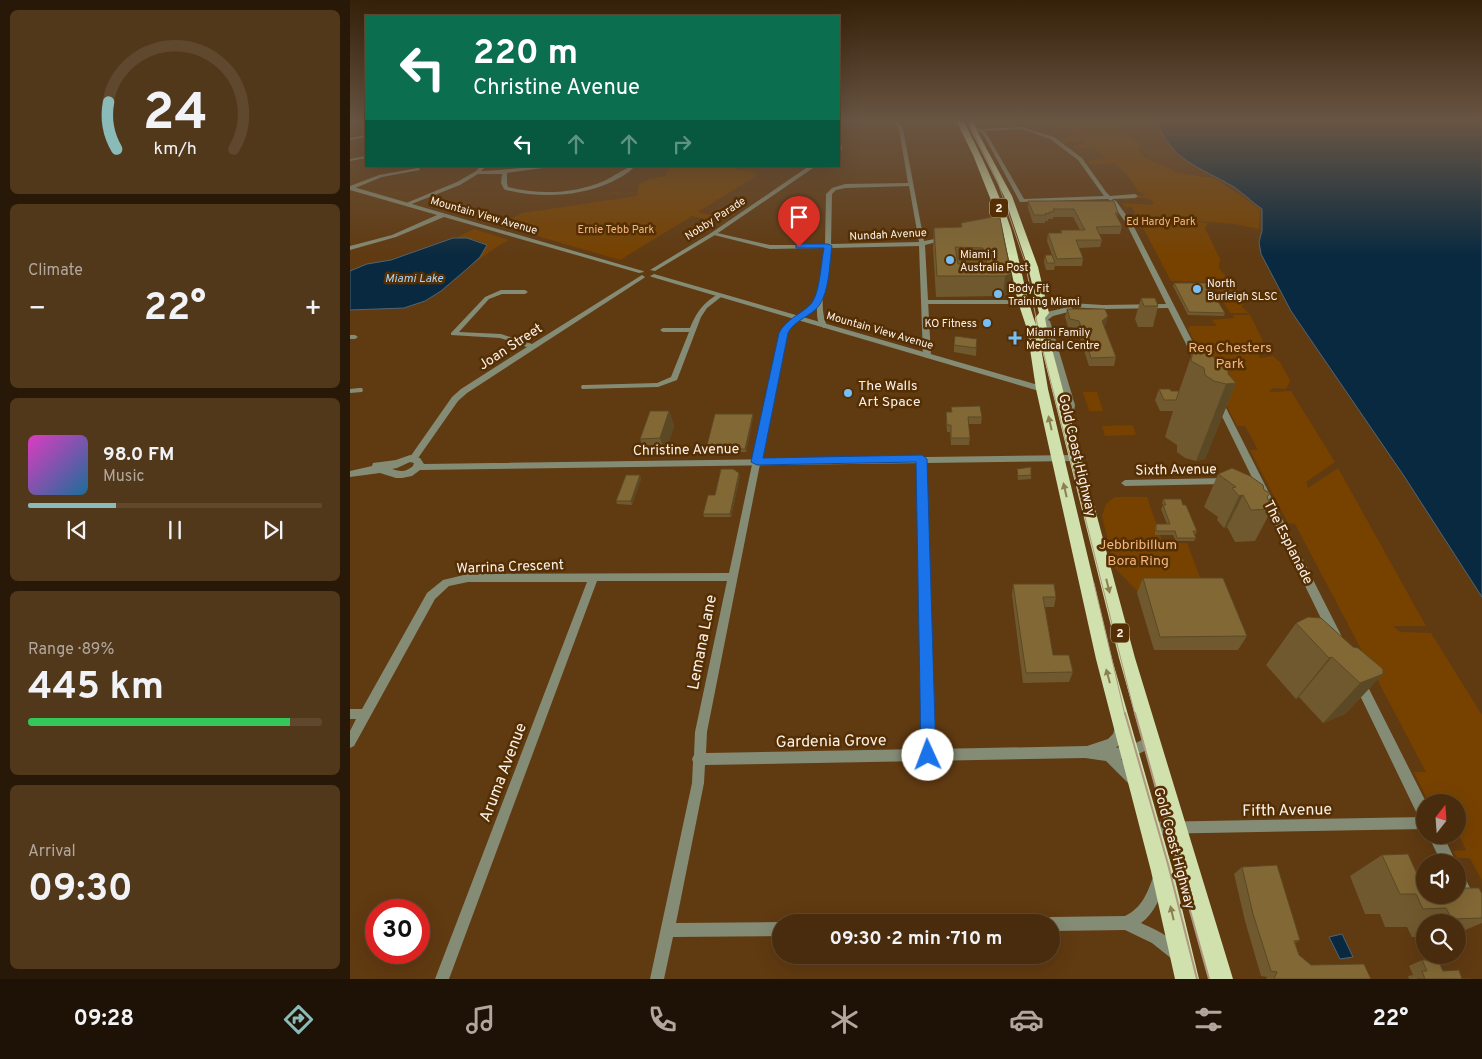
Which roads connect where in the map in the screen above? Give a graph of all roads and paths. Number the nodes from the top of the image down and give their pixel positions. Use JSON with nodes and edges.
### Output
{"nodes":[{"id":1,"x":908,"y":166,"type":"edge"},
{"id":2,"x":981,"y":166,"type":"edge"},
{"id":3,"x":994,"y":166,"type":"edge"},
{"id":4,"x":1003,"y":166,"type":"edge"},
{"id":5,"x":1084,"y":166,"type":"edge"},
{"id":6,"x":483,"y":167,"type":"edge"},
{"id":7,"x":548,"y":167,"type":"edge"},
{"id":8,"x":632,"y":167,"type":"edge"},
{"id":9,"x":810,"y":168,"type":"edge"},
{"id":10,"x":418,"y":169,"type":"dead end"},
{"id":11,"x":505,"y":172,"type":"junction"},
{"id":12,"x":478,"y":173,"type":"junction"},
{"id":13,"x":912,"y":184,"type":"junction"},
{"id":14,"x":350,"y":188,"type":"edge"},
{"id":15,"x":1135,"y":196,"type":"dead end"},
{"id":16,"x":1115,"y":201,"type":"junction"},
{"id":17,"x":406,"y":204,"type":"junction"},
{"id":18,"x":1014,"y":213,"type":"junction"},
{"id":19,"x":443,"y":215,"type":"junction"},
{"id":20,"x":713,"y":234,"type":"junction"},
{"id":21,"x":950,"y":239,"type":"edge"},
{"id":22,"x":922,"y":244,"type":"junction"},
{"id":23,"x":828,"y":246,"type":"junction"},
{"id":24,"x":350,"y":248,"type":"edge"},
{"id":25,"x":653,"y":273,"type":"junction"},
{"id":26,"x":642,"y":275,"type":"junction"},
{"id":27,"x":525,"y":292,"type":"dead end"},
{"id":28,"x":719,"y":296,"type":"junction"},
{"id":29,"x":819,"y":299,"type":"junction"},
{"id":30,"x":925,"y":302,"type":"junction"},
{"id":31,"x":1023,"y":302,"type":"junction"},
{"id":32,"x":1042,"y":305,"type":"junction"},
{"id":33,"x":1171,"y":306,"type":"junction"},
{"id":34,"x":1085,"y":307,"type":"junction"},
{"id":35,"x":1069,"y":309,"type":"junction"},
{"id":36,"x":797,"y":318,"type":"junction"},
{"id":37,"x":1044,"y":322,"type":"junction"},
{"id":38,"x":824,"y":326,"type":"junction"},
{"id":39,"x":663,"y":330,"type":"dead end"},
{"id":40,"x":692,"y":330,"type":"junction"},
{"id":41,"x":533,"y":347,"type":"junction"},
{"id":42,"x":927,"y":356,"type":"junction"},
{"id":43,"x":1205,"y":375,"type":"edge"},
{"id":44,"x":584,"y":387,"type":"dead end"},
{"id":45,"x":1042,"y":389,"type":"junction"},
{"id":46,"x":359,"y":390,"type":"dead end"},
{"id":47,"x":350,"y":391,"type":"edge"},
{"id":48,"x":1213,"y":391,"type":"edge"},
{"id":49,"x":1058,"y":458,"type":"junction"},
{"id":50,"x":1075,"y":458,"type":"junction"},
{"id":51,"x":922,"y":459,"type":"junction"},
{"id":52,"x":757,"y":462,"type":"junction"},
{"id":53,"x":398,"y":463,"type":"junction"},
{"id":54,"x":416,"y":463,"type":"junction"},
{"id":55,"x":350,"y":468,"type":"edge"},
{"id":56,"x":392,"y":472,"type":"junction"},
{"id":57,"x":350,"y":474,"type":"edge"},
{"id":58,"x":1231,"y":481,"type":"edge"},
{"id":59,"x":1125,"y":483,"type":"dead end"},
{"id":60,"x":594,"y":577,"type":"junction"},
{"id":61,"x":732,"y":577,"type":"junction"},
{"id":62,"x":1340,"y":645,"type":"edge"},
{"id":63,"x":1354,"y":671,"type":"edge"},
{"id":64,"x":350,"y":714,"type":"edge"},
{"id":65,"x":366,"y":714,"type":"junction"},
{"id":66,"x":1121,"y":723,"type":"junction"},
{"id":67,"x":350,"y":742,"type":"edge"},
{"id":68,"x":1151,"y":742,"type":"junction"},
{"id":69,"x":1085,"y":752,"type":"junction"},
{"id":70,"x":1129,"y":752,"type":"junction"},
{"id":71,"x":928,"y":755,"type":"junction"},
{"id":72,"x":1110,"y":755,"type":"junction"},
{"id":73,"x":698,"y":759,"type":"junction"},
{"id":74,"x":1140,"y":792,"type":"junction"},
{"id":75,"x":1416,"y":797,"type":"edge"},
{"id":76,"x":1416,"y":823,"type":"edge"},
{"id":77,"x":1177,"y":827,"type":"junction"},
{"id":78,"x":1150,"y":828,"type":"junction"},
{"id":79,"x":1162,"y":871,"type":"junction"},
{"id":80,"x":1466,"y":896,"type":"edge"},
{"id":81,"x":1474,"y":912,"type":"edge"},
{"id":82,"x":1126,"y":923,"type":"junction"},
{"id":83,"x":1060,"y":924,"type":"edge"},
{"id":84,"x":772,"y":929,"type":"edge"},
{"id":85,"x":667,"y":930,"type":"junction"},
{"id":86,"x":1185,"y":970,"type":"edge"},
{"id":87,"x":442,"y":979,"type":"edge"},
{"id":88,"x":657,"y":979,"type":"edge"},
{"id":89,"x":1221,"y":979,"type":"edge"}],
"edges":[{"from":1,"to":13,"type":"street"},
{"from":2,"to":31,"type":"highway","name":"Gold Coast Highway","number":"2"},
{"from":3,"to":18,"type":"highway","name":"Gold Coast Highway","number":"2"},
{"from":4,"to":16,"type":"street"},
{"from":5,"to":16,"type":"street"},
{"from":6,"to":12,"type":"street"},
{"from":7,"to":11,"type":"street"},
{"from":8,"to":11,"type":"street"},
{"from":9,"to":20,"type":"street","name":"Nobby Parade"},
{"from":10,"to":14,"type":"street"},
{"from":11,"to":12,"type":"street"},
{"from":12,"to":17,"type":"street"},
{"from":13,"to":22,"type":"street"},
{"from":13,"to":23,"type":"street"},
{"from":14,"to":17,"type":"street","name":"Mountain View Avenue"},
{"from":15,"to":16,"type":"street"},
{"from":16,"to":18,"type":"street"},
{"from":16,"to":33,"type":"street"},
{"from":17,"to":19,"type":"street","name":"Mountain View Avenue"},
{"from":18,"to":32,"type":"highway","name":"Gold Coast Highway","number":"2"},
{"from":19,"to":24,"type":"street"},
{"from":19,"to":26,"type":"street","name":"Mountain View Avenue"},
{"from":20,"to":23,"type":"street","name":"Nundah Avenue"},
{"from":20,"to":25,"type":"street","name":"Nobby Parade"},
{"from":21,"to":22,"type":"street","name":"Nundah Avenue"},
{"from":22,"to":23,"type":"street","name":"Nundah Avenue"},
{"from":22,"to":30,"type":"street"},
{"from":23,"to":29,"type":"street"},
{"from":25,"to":26,"type":"street"},
{"from":25,"to":28,"type":"street","name":"Mountain View Avenue"},
{"from":26,"to":41,"type":"street","name":"Joan Street"},
{"from":27,"to":41,"type":"street"},
{"from":28,"to":36,"type":"street","name":"Mountain View Avenue"},
{"from":28,"to":40,"type":"street"},
{"from":29,"to":36,"type":"street","name":"Lemana Lane"},
{"from":29,"to":38,"type":"street"},
{"from":30,"to":31,"type":"street"},
{"from":30,"to":42,"type":"street"},
{"from":31,"to":32,"type":"street"},
{"from":31,"to":45,"type":"highway","name":"Gold Coast Highway","number":"2"},
{"from":32,"to":34,"type":"street"},
{"from":32,"to":35,"type":"street"},
{"from":32,"to":37,"type":"highway","name":"Gold Coast Highway","number":"2"},
{"from":33,"to":34,"type":"street"},
{"from":33,"to":43,"type":"street"},
{"from":34,"to":35,"type":"street"},
{"from":35,"to":37,"type":"street"},
{"from":36,"to":38,"type":"street","name":"Mountain View Avenue"},
{"from":36,"to":52,"type":"street","name":"Lemana Lane"},
{"from":37,"to":50,"type":"highway","name":"Gold Coast Highway","number":"2"},
{"from":38,"to":42,"type":"street","name":"Mountain View Avenue"},
{"from":39,"to":40,"type":"street"},
{"from":40,"to":44,"type":"street"},
{"from":41,"to":54,"type":"street","name":"Joan Street"},
{"from":42,"to":45,"type":"street","name":"Mountain View Avenue"},
{"from":49,"to":45,"type":"highway","name":"Gold Coast Highway","number":"2","one_way":true},
{"from":46,"to":47,"type":"street"},
{"from":48,"to":62,"type":"street","name":"The Esplanade"},
{"from":49,"to":50,"type":"street","name":"Christine Avenue"},
{"from":49,"to":51,"type":"street","name":"Christine Avenue"},
{"from":66,"to":49,"type":"highway","name":"Gold Coast Highway","number":"2","one_way":true},
{"from":50,"to":68,"type":"highway","name":"Gold Coast Highway","number":"2","one_way":true},
{"from":51,"to":52,"type":"street","name":"Christine Avenue"},
{"from":51,"to":71,"type":"street"},
{"from":52,"to":54,"type":"street","name":"Christine Avenue"},
{"from":52,"to":61,"type":"street","name":"Lemana Lane"},
{"from":53,"to":54,"type":"street"},
{"from":53,"to":55,"type":"street"},
{"from":53,"to":56,"type":"street"},
{"from":54,"to":56,"type":"street"},
{"from":56,"to":57,"type":"street"},
{"from":58,"to":59,"type":"street","name":"Sixth Avenue"},
{"from":60,"to":61,"type":"street","name":"Warrina Crescent"},
{"from":60,"to":65,"type":"street","name":"Warrina Crescent"},
{"from":60,"to":87,"type":"street","name":"Aruma Avenue"},
{"from":61,"to":73,"type":"street","name":"Lemana Lane"},
{"from":63,"to":75,"type":"street"},
{"from":64,"to":65,"type":"street"},
{"from":65,"to":67,"type":"street","name":"Warrina Crescent"},
{"from":66,"to":69,"type":"street","name":"Gardenia Grove"},
{"from":66,"to":70,"type":"highway","name":"Gold Coast Highway","number":"2"},
{"from":68,"to":70,"type":"street","name":"Gardenia Grove"},
{"from":68,"to":77,"type":"highway","name":"Gold Coast Highway","number":"2"},
{"from":69,"to":71,"type":"street","name":"Gardenia Grove"},
{"from":69,"to":72,"type":"street","name":"Gardenia Grove"},
{"from":70,"to":72,"type":"street","name":"Gardenia Grove"},
{"from":70,"to":74,"type":"highway","name":"Gold Coast Highway","number":"2"},
{"from":71,"to":73,"type":"street","name":"Gardenia Grove"},
{"from":72,"to":74,"type":"street"},
{"from":73,"to":85,"type":"street","name":"Lemana Lane"},
{"from":74,"to":78,"type":"highway","name":"Gold Coast Highway","number":"2"},
{"from":76,"to":77,"type":"street","name":"Fifth Avenue"},
{"from":77,"to":78,"type":"street","name":"Fifth Avenue"},
{"from":77,"to":89,"type":"highway","name":"Gold Coast Highway","number":"2"},
{"from":78,"to":79,"type":"highway","name":"Gold Coast Highway","number":"2"},
{"from":79,"to":82,"type":"street"},
{"from":86,"to":79,"type":"highway","name":"Gold Coast Highway","number":"2","one_way":true},
{"from":80,"to":81,"type":"street"},
{"from":82,"to":83,"type":"street"},
{"from":82,"to":86,"type":"street"},
{"from":84,"to":85,"type":"street"},
{"from":85,"to":88,"type":"street","name":"Lemana Lane"}]}
